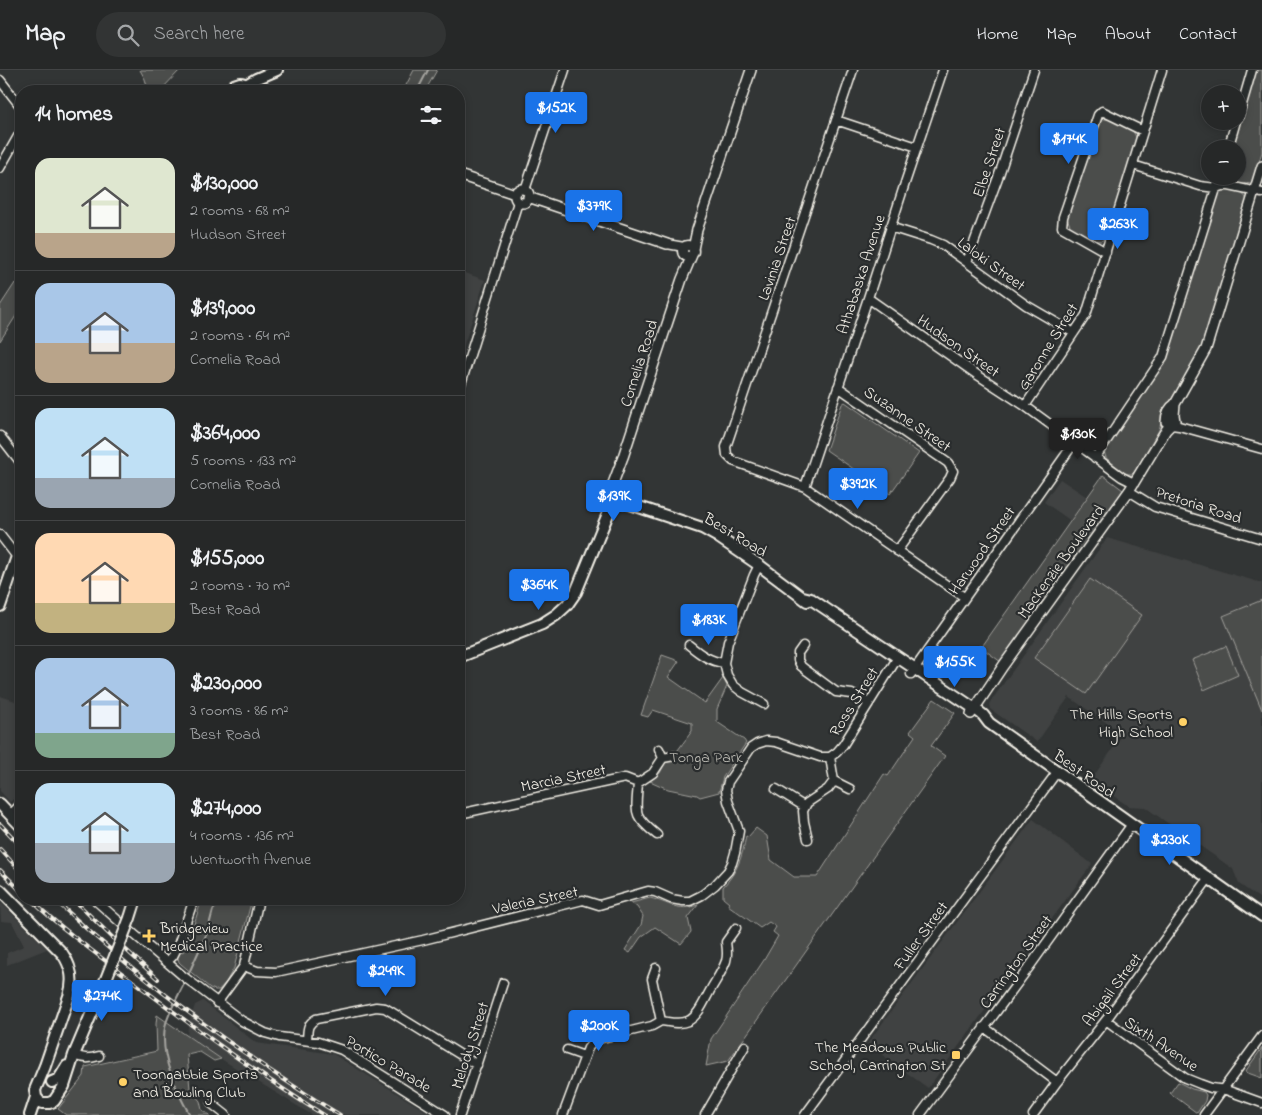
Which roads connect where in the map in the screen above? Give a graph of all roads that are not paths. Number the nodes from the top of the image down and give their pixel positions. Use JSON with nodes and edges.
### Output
{"nodes":[{"id":1,"x":277,"y":70,"type":"edge"},
{"id":2,"x":565,"y":70,"type":"edge"},
{"id":3,"x":751,"y":70,"type":"edge"},
{"id":4,"x":853,"y":70,"type":"edge"},
{"id":5,"x":943,"y":70,"type":"edge"},
{"id":6,"x":1034,"y":70,"type":"edge"},
{"id":7,"x":1162,"y":70,"type":"edge"},
{"id":8,"x":1252,"y":70,"type":"edge"},
{"id":9,"x":0,"y":80,"type":"edge"},
{"id":10,"x":250,"y":85,"type":"edge"},
{"id":11,"x":1246,"y":90,"type":"edge"},
{"id":12,"x":15,"y":99,"type":"edge"},
{"id":13,"x":836,"y":120,"type":"junction"},
{"id":14,"x":1143,"y":131,"type":"junction"},
{"id":15,"x":15,"y":142,"type":"edge"},
{"id":16,"x":917,"y":147,"type":"junction"},
{"id":17,"x":1133,"y":165,"type":"junction"},
{"id":18,"x":1262,"y":166,"type":"edge"},
{"id":19,"x":0,"y":168,"type":"edge"},
{"id":20,"x":465,"y":177,"type":"edge"},
{"id":21,"x":1217,"y":185,"type":"edge"},
{"id":22,"x":1216,"y":188,"type":"junction"},
{"id":23,"x":1258,"y":192,"type":"edge"},
{"id":24,"x":527,"y":193,"type":"junction"},
{"id":25,"x":517,"y":198,"type":"junction"},
{"id":26,"x":890,"y":227,"type":"junction"},
{"id":27,"x":667,"y":244,"type":"joint"},
{"id":28,"x":687,"y":251,"type":"junction"},
{"id":29,"x":1106,"y":252,"type":"junction"},
{"id":30,"x":967,"y":262,"type":"junction"},
{"id":31,"x":868,"y":298,"type":"junction"},
{"id":32,"x":1074,"y":333,"type":"junction"},
{"id":33,"x":465,"y":370,"type":"edge"},
{"id":34,"x":838,"y":387,"type":"junction"},
{"id":35,"x":1025,"y":406,"type":"junction"},
{"id":36,"x":1172,"y":425,"type":"junction"},
{"id":37,"x":0,"y":436,"type":"edge"},
{"id":38,"x":1074,"y":443,"type":"junction"},
{"id":39,"x":1262,"y":449,"type":"edge"},
{"id":40,"x":15,"y":455,"type":"edge"},
{"id":41,"x":1095,"y":458,"type":"junction"},
{"id":42,"x":805,"y":487,"type":"junction"},
{"id":43,"x":1131,"y":487,"type":"junction"},
{"id":44,"x":612,"y":498,"type":"junction"},
{"id":45,"x":0,"y":535,"type":"edge"},
{"id":46,"x":1262,"y":539,"type":"edge"},
{"id":47,"x":897,"y":551,"type":"junction"},
{"id":48,"x":15,"y":553,"type":"edge"},
{"id":49,"x":15,"y":565,"type":"edge"},
{"id":50,"x":759,"y":565,"type":"junction"},
{"id":51,"x":964,"y":597,"type":"junction"},
{"id":52,"x":0,"y":606,"type":"edge"},
{"id":53,"x":689,"y":645,"type":"dead end"},
{"id":54,"x":803,"y":646,"type":"dead end"},
{"id":55,"x":465,"y":655,"type":"edge"},
{"id":56,"x":896,"y":660,"type":"junction"},
{"id":57,"x":724,"y":663,"type":"junction"},
{"id":58,"x":913,"y":671,"type":"junction"},
{"id":59,"x":869,"y":703,"type":"junction"},
{"id":60,"x":764,"y":704,"type":"dead end"},
{"id":61,"x":973,"y":711,"type":"junction"},
{"id":62,"x":659,"y":749,"type":"dead end"},
{"id":63,"x":674,"y":756,"type":"dead end"},
{"id":64,"x":830,"y":757,"type":"junction"},
{"id":65,"x":663,"y":758,"type":"junction"},
{"id":66,"x":1057,"y":772,"type":"junction"},
{"id":67,"x":834,"y":781,"type":"junction"},
{"id":68,"x":638,"y":783,"type":"junction"},
{"id":69,"x":850,"y":789,"type":"dead end"},
{"id":70,"x":776,"y":790,"type":"dead end"},
{"id":71,"x":0,"y":804,"type":"edge"},
{"id":72,"x":805,"y":807,"type":"junction"},
{"id":73,"x":15,"y":809,"type":"edge"},
{"id":74,"x":465,"y":813,"type":"edge"},
{"id":75,"x":10,"y":814,"type":"junction"},
{"id":76,"x":15,"y":819,"type":"edge"},
{"id":77,"x":1132,"y":824,"type":"junction"},
{"id":78,"x":657,"y":835,"type":"dead end"},
{"id":79,"x":808,"y":839,"type":"dead end"},
{"id":80,"x":1210,"y":878,"type":"junction"},
{"id":81,"x":0,"y":890,"type":"edge"},
{"id":82,"x":101,"y":905,"type":"edge"},
{"id":83,"x":134,"y":905,"type":"edge"},
{"id":84,"x":192,"y":905,"type":"edge"},
{"id":85,"x":258,"y":905,"type":"edge"},
{"id":86,"x":1262,"y":916,"type":"edge"},
{"id":87,"x":736,"y":928,"type":"dead end"},
{"id":88,"x":167,"y":962,"type":"junction"},
{"id":89,"x":244,"y":966,"type":"junction"},
{"id":90,"x":656,"y":968,"type":"dead end"},
{"id":91,"x":504,"y":983,"type":"dead end"},
{"id":92,"x":217,"y":1003,"type":"junction"},
{"id":93,"x":1106,"y":1020,"type":"junction"},
{"id":94,"x":661,"y":1021,"type":"junction"},
{"id":95,"x":984,"y":1027,"type":"junction"},
{"id":96,"x":1262,"y":1036,"type":"edge"},
{"id":97,"x":307,"y":1040,"type":"junction"},
{"id":98,"x":745,"y":1046,"type":"dead end"},
{"id":99,"x":567,"y":1050,"type":"dead end"},
{"id":100,"x":74,"y":1055,"type":"junction"},
{"id":101,"x":99,"y":1056,"type":"dead end"},
{"id":102,"x":584,"y":1056,"type":"junction"},
{"id":103,"x":477,"y":1065,"type":"junction"},
{"id":104,"x":45,"y":1082,"type":"junction"},
{"id":105,"x":1057,"y":1082,"type":"junction"},
{"id":106,"x":1223,"y":1090,"type":"junction"},
{"id":107,"x":36,"y":1097,"type":"junction"},
{"id":108,"x":57,"y":1097,"type":"junction"},
{"id":109,"x":1262,"y":1103,"type":"edge"},
{"id":110,"x":46,"y":1104,"type":"junction"},
{"id":111,"x":212,"y":1104,"type":"dead end"},
{"id":112,"x":30,"y":1115,"type":"edge"},
{"id":113,"x":37,"y":1115,"type":"edge"},
{"id":114,"x":226,"y":1115,"type":"edge"},
{"id":115,"x":445,"y":1115,"type":"edge"},
{"id":116,"x":460,"y":1115,"type":"edge"},
{"id":117,"x":563,"y":1115,"type":"edge"},
{"id":118,"x":704,"y":1115,"type":"edge"},
{"id":119,"x":805,"y":1115,"type":"edge"},
{"id":120,"x":920,"y":1115,"type":"edge"},
{"id":121,"x":1033,"y":1115,"type":"edge"},
{"id":122,"x":1204,"y":1115,"type":"edge"}],
"edges":[{"from":1,"to":10,"type":"main road"},
{"from":2,"to":24,"type":"street"},
{"from":3,"to":28,"type":"street","name":"Cornelia Road"},
{"from":4,"to":13,"type":"street","name":"Lavinia Street"},
{"from":5,"to":16,"type":"street","name":"Athabaska Avenue"},
{"from":6,"to":30,"type":"street","name":"Elbe Street"},
{"from":7,"to":14,"type":"street","name":"Garonne Street"},
{"from":8,"to":11,"type":"street"},
{"from":9,"to":12,"type":"street"},
{"from":13,"to":16,"type":"street"},
{"from":13,"to":42,"type":"street","name":"Lavinia Street"},
{"from":14,"to":17,"type":"street","name":"Garonne Street"},
{"from":14,"to":29,"type":"street"},
{"from":15,"to":19,"type":"street"},
{"from":16,"to":26,"type":"street","name":"Athabaska Avenue"},
{"from":17,"to":22,"type":"street"},
{"from":17,"to":29,"type":"street","name":"Garonne Street"},
{"from":18,"to":23,"type":"street"},
{"from":20,"to":25,"type":"street"},
{"from":21,"to":22,"type":"street"},
{"from":22,"to":23,"type":"street"},
{"from":22,"to":41,"type":"street"},
{"from":23,"to":36,"type":"street"},
{"from":24,"to":25,"type":"street"},
{"from":24,"to":27,"type":"street"},
{"from":25,"to":33,"type":"street"},
{"from":26,"to":30,"type":"street","name":"Laloki Street"},
{"from":26,"to":31,"type":"street","name":"Athabaska Avenue"},
{"from":27,"to":28,"type":"street"},
{"from":28,"to":44,"type":"street","name":"Cornelia Road"},
{"from":29,"to":32,"type":"street","name":"Garonne Street"},
{"from":30,"to":32,"type":"street","name":"Laloki Street"},
{"from":31,"to":34,"type":"street","name":"Athabaska Avenue"},
{"from":31,"to":35,"type":"street","name":"Hudson Street"},
{"from":32,"to":35,"type":"street","name":"Garonne Street"},
{"from":34,"to":42,"type":"street","name":"Athabaska Avenue"},
{"from":34,"to":47,"type":"street","name":"Suzanne Street"},
{"from":35,"to":38,"type":"street","name":"Hudson Street"},
{"from":36,"to":39,"type":"street"},
{"from":36,"to":43,"type":"street","name":"MacKenzie Boulevard"},
{"from":37,"to":40,"type":"street"},
{"from":38,"to":41,"type":"street","name":"Hudson Street"},
{"from":38,"to":51,"type":"street","name":"Harwood Street"},
{"from":41,"to":43,"type":"street","name":"Hudson Street"},
{"from":42,"to":47,"type":"street"},
{"from":43,"to":46,"type":"street","name":"Pretoria Road"},
{"from":43,"to":61,"type":"street","name":"MacKenzie Boulevard"},
{"from":44,"to":50,"type":"main road","name":"Best Road"},
{"from":44,"to":55,"type":"main road","name":"Cornelia Road"},
{"from":45,"to":48,"type":"street"},
{"from":47,"to":51,"type":"street"},
{"from":49,"to":52,"type":"main road"},
{"from":50,"to":56,"type":"main road","name":"Best Road"},
{"from":50,"to":57,"type":"street"},
{"from":51,"to":58,"type":"street","name":"Harwood Street"},
{"from":53,"to":57,"type":"street"},
{"from":54,"to":59,"type":"street"},
{"from":56,"to":58,"type":"main road","name":"Best Road"},
{"from":56,"to":59,"type":"street","name":"Ross Street"},
{"from":57,"to":60,"type":"street"},
{"from":58,"to":61,"type":"main road","name":"Best Road"},
{"from":59,"to":64,"type":"street","name":"Ross Street"},
{"from":61,"to":66,"type":"main road","name":"Best Road"},
{"from":62,"to":65,"type":"street"},
{"from":63,"to":65,"type":"street"},
{"from":64,"to":67,"type":"street"},
{"from":64,"to":89,"type":"street","name":"Valeria Street"},
{"from":65,"to":68,"type":"street"},
{"from":66,"to":77,"type":"main road","name":"Best Road"},
{"from":66,"to":119,"type":"street","name":"Fuller Street"},
{"from":67,"to":69,"type":"street"},
{"from":67,"to":72,"type":"street"},
{"from":68,"to":74,"type":"street","name":"Marcia Street"},
{"from":68,"to":78,"type":"street"},
{"from":70,"to":72,"type":"street"},
{"from":71,"to":75,"type":"main road"},
{"from":72,"to":79,"type":"street"},
{"from":73,"to":75,"type":"street"},
{"from":75,"to":76,"type":"main road"},
{"from":77,"to":80,"type":"main road","name":"Best Road"},
{"from":77,"to":95,"type":"street","name":"Carrington Street"},
{"from":80,"to":86,"type":"main road","name":"Best Road"},
{"from":80,"to":93,"type":"street","name":"Abigail Street"},
{"from":81,"to":104,"type":"main road"},
{"from":82,"to":88,"type":"street","name":"Portico Parade"},
{"from":83,"to":100,"type":"main road","bridge":true},
{"from":84,"to":88,"type":"street"},
{"from":85,"to":89,"type":"street"},
{"from":87,"to":94,"type":"street"},
{"from":88,"to":92,"type":"street","name":"Portico Parade"},
{"from":89,"to":92,"type":"street"},
{"from":90,"to":94,"type":"street"},
{"from":91,"to":103,"type":"street","name":"Melody Street"},
{"from":92,"to":97,"type":"street","name":"Portico Parade"},
{"from":93,"to":105,"type":"street","name":"Abigail Street"},
{"from":93,"to":106,"type":"street","name":"Sixth Avenue"},
{"from":94,"to":102,"type":"street"},
{"from":95,"to":105,"type":"street"},
{"from":95,"to":120,"type":"street","name":"Carrington Street"},
{"from":96,"to":106,"type":"street"},
{"from":97,"to":103,"type":"street"},
{"from":97,"to":115,"type":"street","name":"Portico Parade"},
{"from":98,"to":118,"type":"street"},
{"from":99,"to":102,"type":"street"},
{"from":100,"to":101,"type":"street"},
{"from":100,"to":104,"type":"main road"},
{"from":100,"to":108,"type":"main road"},
{"from":102,"to":117,"type":"street"},
{"from":103,"to":116,"type":"street","name":"Melody Street"},
{"from":104,"to":107,"type":"main road"},
{"from":104,"to":108,"type":"main road"},
{"from":105,"to":121,"type":"street","name":"Abigail Street"},
{"from":106,"to":109,"type":"street","name":"Sixth Avenue"},
{"from":106,"to":122,"type":"street"},
{"from":107,"to":110,"type":"main road"},
{"from":107,"to":112,"type":"main road"},
{"from":108,"to":110,"type":"main road"},
{"from":110,"to":113,"type":"main road"},
{"from":111,"to":114,"type":"street"}]}
